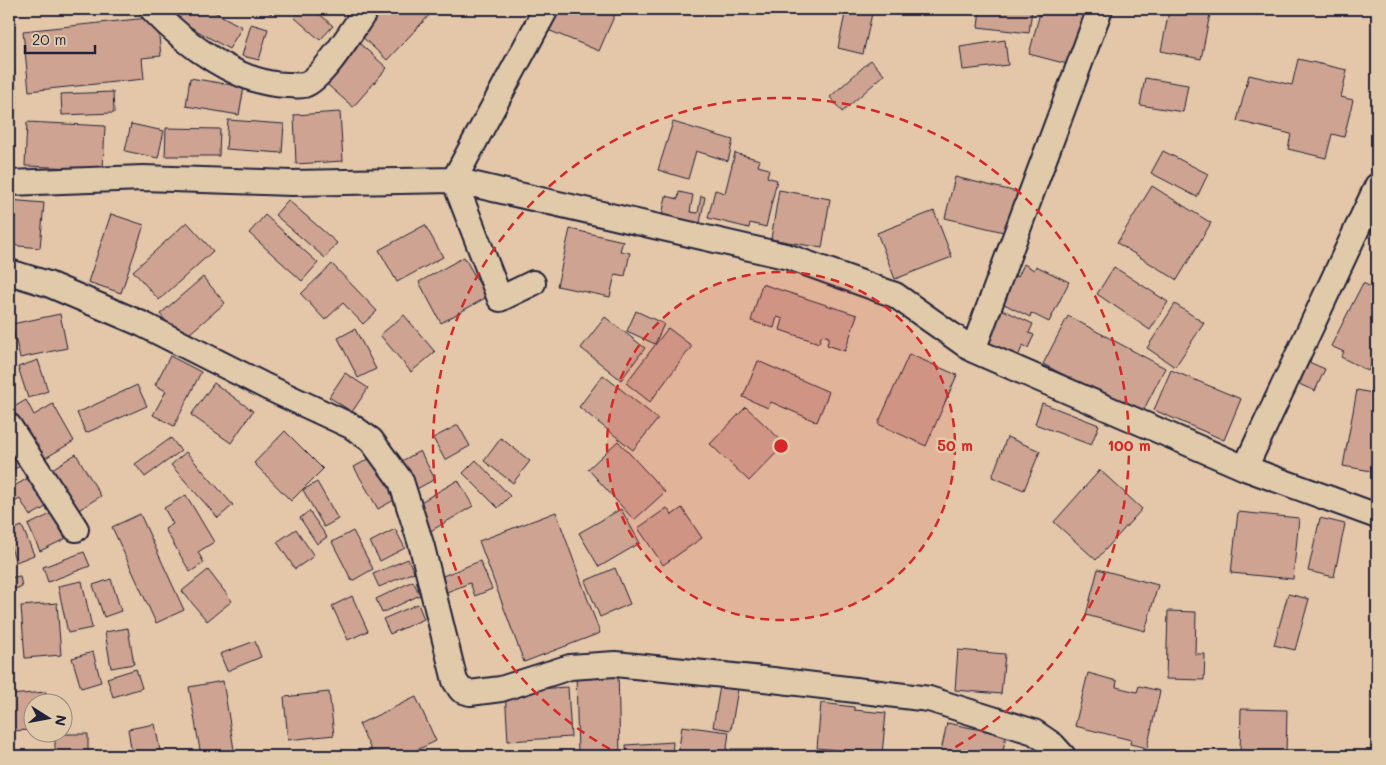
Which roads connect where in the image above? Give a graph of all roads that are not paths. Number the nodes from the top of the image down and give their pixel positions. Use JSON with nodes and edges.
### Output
{"nodes":[{"id":1,"x":152,"y":9,"type":"edge"},
{"id":2,"x":546,"y":9,"type":"edge"},
{"id":3,"x":1100,"y":9,"type":"edge"},
{"id":4,"x":364,"y":13,"type":"dead end"},
{"id":5,"x":454,"y":180,"type":"junction"},
{"id":6,"x":9,"y":183,"type":"edge"},
{"id":7,"x":1377,"y":186,"type":"edge"},
{"id":8,"x":9,"y":272,"type":"edge"},
{"id":9,"x":533,"y":283,"type":"dead end"},
{"id":10,"x":973,"y":350,"type":"junction"},
{"id":11,"x":9,"y":426,"type":"edge"},
{"id":12,"x":1245,"y":468,"type":"junction"},
{"id":13,"x":1377,"y":516,"type":"edge"},
{"id":14,"x":76,"y":529,"type":"dead end"},
{"id":15,"x":1064,"y":756,"type":"edge"}],
"edges":[{"from":1,"to":4,"type":"street"},
{"from":2,"to":5,"type":"street"},
{"from":3,"to":10,"type":"street"},
{"from":5,"to":6,"type":"street"},
{"from":5,"to":9,"type":"street"},
{"from":5,"to":10,"type":"street"},
{"from":7,"to":12,"type":"street"},
{"from":8,"to":15,"type":"street"},
{"from":10,"to":12,"type":"street"},
{"from":11,"to":14,"type":"street"},
{"from":12,"to":13,"type":"street"}]}
